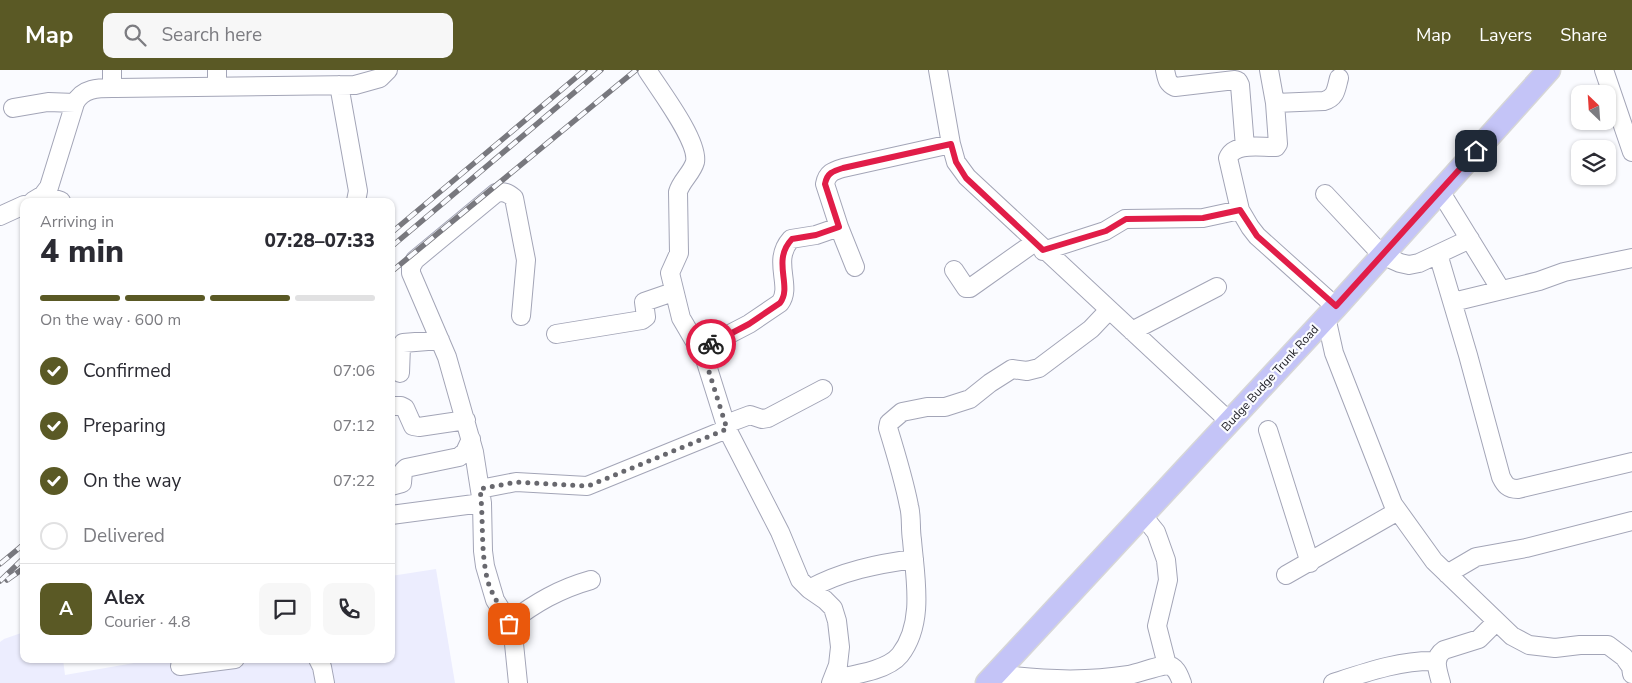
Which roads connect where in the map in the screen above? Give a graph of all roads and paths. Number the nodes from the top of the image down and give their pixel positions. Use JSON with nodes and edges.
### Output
{"nodes":[{"id":1,"x":112,"y":70,"type":"edge"},
{"id":2,"x":388,"y":70,"type":"edge"},
{"id":3,"x":647,"y":70,"type":"edge"},
{"id":4,"x":938,"y":70,"type":"edge"},
{"id":5,"x":1166,"y":70,"type":"edge"},
{"id":6,"x":1270,"y":70,"type":"edge"},
{"id":7,"x":1548,"y":70,"type":"edge"},
{"id":8,"x":1604,"y":70,"type":"edge"},
{"id":9,"x":217,"y":78,"type":"edge"},
{"id":10,"x":1339,"y":78,"type":"dead end"},
{"id":11,"x":339,"y":85,"type":"junction"},
{"id":12,"x":112,"y":88,"type":"junction"},
{"id":13,"x":1275,"y":102,"type":"junction"},
{"id":14,"x":75,"y":103,"type":"junction"},
{"id":15,"x":13,"y":108,"type":"dead end"},
{"id":16,"x":951,"y":144,"type":"junction"},
{"id":17,"x":1245,"y":147,"type":"junction"},
{"id":18,"x":1632,"y":152,"type":"edge"},
{"id":19,"x":1440,"y":191,"type":"junction"},
{"id":20,"x":1325,"y":194,"type":"dead end"},
{"id":21,"x":38,"y":198,"type":"edge"},
{"id":22,"x":357,"y":198,"type":"edge"},
{"id":23,"x":20,"y":208,"type":"edge"},
{"id":24,"x":1240,"y":210,"type":"junction"},
{"id":25,"x":0,"y":216,"type":"edge"},
{"id":26,"x":839,"y":227,"type":"junction"},
{"id":27,"x":1470,"y":239,"type":"junction"},
{"id":28,"x":1039,"y":246,"type":"junction"},
{"id":29,"x":1438,"y":254,"type":"junction"},
{"id":30,"x":1382,"y":255,"type":"junction"},
{"id":31,"x":1632,"y":258,"type":"edge"},
{"id":32,"x":855,"y":267,"type":"dead end"},
{"id":33,"x":954,"y":270,"type":"dead end"},
{"id":34,"x":1217,"y":288,"type":"dead end"},
{"id":35,"x":1501,"y":290,"type":"junction"},
{"id":36,"x":674,"y":292,"type":"junction"},
{"id":37,"x":1453,"y":302,"type":"junction"},
{"id":38,"x":1109,"y":310,"type":"junction"},
{"id":39,"x":1331,"y":312,"type":"junction"},
{"id":40,"x":521,"y":316,"type":"dead end"},
{"id":41,"x":1132,"y":332,"type":"junction"},
{"id":42,"x":556,"y":334,"type":"dead end"},
{"id":43,"x":440,"y":340,"type":"junction"},
{"id":44,"x":699,"y":350,"type":"junction"},
{"id":45,"x":400,"y":373,"type":"dead end"},
{"id":46,"x":823,"y":389,"type":"dead end"},
{"id":47,"x":395,"y":406,"type":"edge"},
{"id":48,"x":466,"y":420,"type":"junction"},
{"id":49,"x":1230,"y":422,"type":"junction"},
{"id":50,"x":726,"y":426,"type":"junction"},
{"id":51,"x":1268,"y":430,"type":"dead end"},
{"id":52,"x":471,"y":439,"type":"junction"},
{"id":53,"x":1632,"y":462,"type":"edge"},
{"id":54,"x":395,"y":485,"type":"edge"},
{"id":55,"x":481,"y":496,"type":"junction"},
{"id":56,"x":1398,"y":511,"type":"junction"},
{"id":57,"x":395,"y":513,"type":"edge"},
{"id":58,"x":1143,"y":516,"type":"junction"},
{"id":59,"x":1632,"y":521,"type":"edge"},
{"id":60,"x":914,"y":559,"type":"junction"},
{"id":61,"x":1310,"y":563,"type":"junction"},
{"id":62,"x":1447,"y":574,"type":"junction"},
{"id":63,"x":1286,"y":575,"type":"dead end"},
{"id":64,"x":591,"y":580,"type":"dead end"},
{"id":65,"x":809,"y":590,"type":"junction"},
{"id":66,"x":1496,"y":622,"type":"junction"},
{"id":67,"x":509,"y":624,"type":"junction"},
{"id":68,"x":1436,"y":661,"type":"junction"},
{"id":69,"x":204,"y":663,"type":"edge"},
{"id":70,"x":320,"y":663,"type":"edge"},
{"id":71,"x":1166,"y":665,"type":"junction"},
{"id":72,"x":180,"y":666,"type":"dead end"},
{"id":73,"x":1632,"y":670,"type":"edge"},
{"id":74,"x":991,"y":679,"type":"edge"},
{"id":75,"x":832,"y":681,"type":"edge"},
{"id":76,"x":324,"y":683,"type":"edge"},
{"id":77,"x":518,"y":683,"type":"edge"},
{"id":78,"x":1182,"y":683,"type":"edge"},
{"id":79,"x":1333,"y":683,"type":"edge"},
{"id":80,"x":1441,"y":683,"type":"edge"}],
"edges":[{"from":1,"to":12,"type":"street"},
{"from":2,"to":11,"type":"street"},
{"from":3,"to":36,"type":"street"},
{"from":4,"to":16,"type":"street"},
{"from":5,"to":17,"type":"street"},
{"from":6,"to":13,"type":"street"},
{"from":7,"to":19,"type":"main road","name":"Budge Budge Trunk Road"},
{"from":8,"to":18,"type":"street"},
{"from":9,"to":11,"type":"street"},
{"from":9,"to":12,"type":"street"},
{"from":10,"to":13,"type":"street"},
{"from":11,"to":22,"type":"street"},
{"from":12,"to":14,"type":"street"},
{"from":13,"to":17,"type":"street"},
{"from":14,"to":15,"type":"street"},
{"from":14,"to":21,"type":"street"},
{"from":16,"to":26,"type":"street"},
{"from":16,"to":28,"type":"street"},
{"from":17,"to":24,"type":"street"},
{"from":19,"to":27,"type":"street"},
{"from":19,"to":30,"type":"main road","name":"Budge Budge Trunk Road"},
{"from":20,"to":30,"type":"street"},
{"from":23,"to":25,"type":"street"},
{"from":24,"to":28,"type":"street"},
{"from":24,"to":39,"type":"street"},
{"from":26,"to":32,"type":"street"},
{"from":26,"to":44,"type":"street"},
{"from":27,"to":29,"type":"street"},
{"from":27,"to":35,"type":"street"},
{"from":28,"to":33,"type":"street"},
{"from":28,"to":38,"type":"street"},
{"from":29,"to":30,"type":"street"},
{"from":29,"to":37,"type":"street"},
{"from":30,"to":39,"type":"main road","name":"Budge Budge Trunk Road"},
{"from":31,"to":35,"type":"street"},
{"from":34,"to":41,"type":"street"},
{"from":35,"to":37,"type":"street"},
{"from":36,"to":42,"type":"street"},
{"from":36,"to":44,"type":"street"},
{"from":37,"to":53,"type":"street"},
{"from":38,"to":41,"type":"street"},
{"from":38,"to":60,"type":"street"},
{"from":39,"to":49,"type":"main road","name":"Budge Budge Trunk Road"},
{"from":39,"to":56,"type":"street"},
{"from":40,"to":43,"type":"street"},
{"from":41,"to":49,"type":"street"},
{"from":43,"to":45,"type":"street"},
{"from":43,"to":48,"type":"street"},
{"from":44,"to":50,"type":"street"},
{"from":46,"to":50,"type":"street"},
{"from":47,"to":48,"type":"street"},
{"from":48,"to":52,"type":"street"},
{"from":49,"to":58,"type":"main road","name":"Budge Budge Trunk Road"},
{"from":50,"to":55,"type":"street"},
{"from":50,"to":65,"type":"street"},
{"from":51,"to":61,"type":"street"},
{"from":52,"to":54,"type":"street"},
{"from":52,"to":55,"type":"street"},
{"from":55,"to":57,"type":"street"},
{"from":55,"to":67,"type":"street"},
{"from":56,"to":61,"type":"street"},
{"from":56,"to":62,"type":"street"},
{"from":58,"to":71,"type":"street"},
{"from":58,"to":74,"type":"main road","name":"Budge Budge Trunk Road"},
{"from":59,"to":62,"type":"street"},
{"from":60,"to":65,"type":"street"},
{"from":60,"to":75,"type":"street"},
{"from":61,"to":63,"type":"street"},
{"from":62,"to":66,"type":"street"},
{"from":64,"to":67,"type":"street"},
{"from":65,"to":75,"type":"street"},
{"from":66,"to":68,"type":"street"},
{"from":66,"to":73,"type":"street"},
{"from":67,"to":77,"type":"street"},
{"from":68,"to":79,"type":"street"},
{"from":68,"to":80,"type":"street"},
{"from":69,"to":72,"type":"street"},
{"from":70,"to":76,"type":"street"},
{"from":71,"to":74,"type":"street"},
{"from":71,"to":78,"type":"street"}]}
